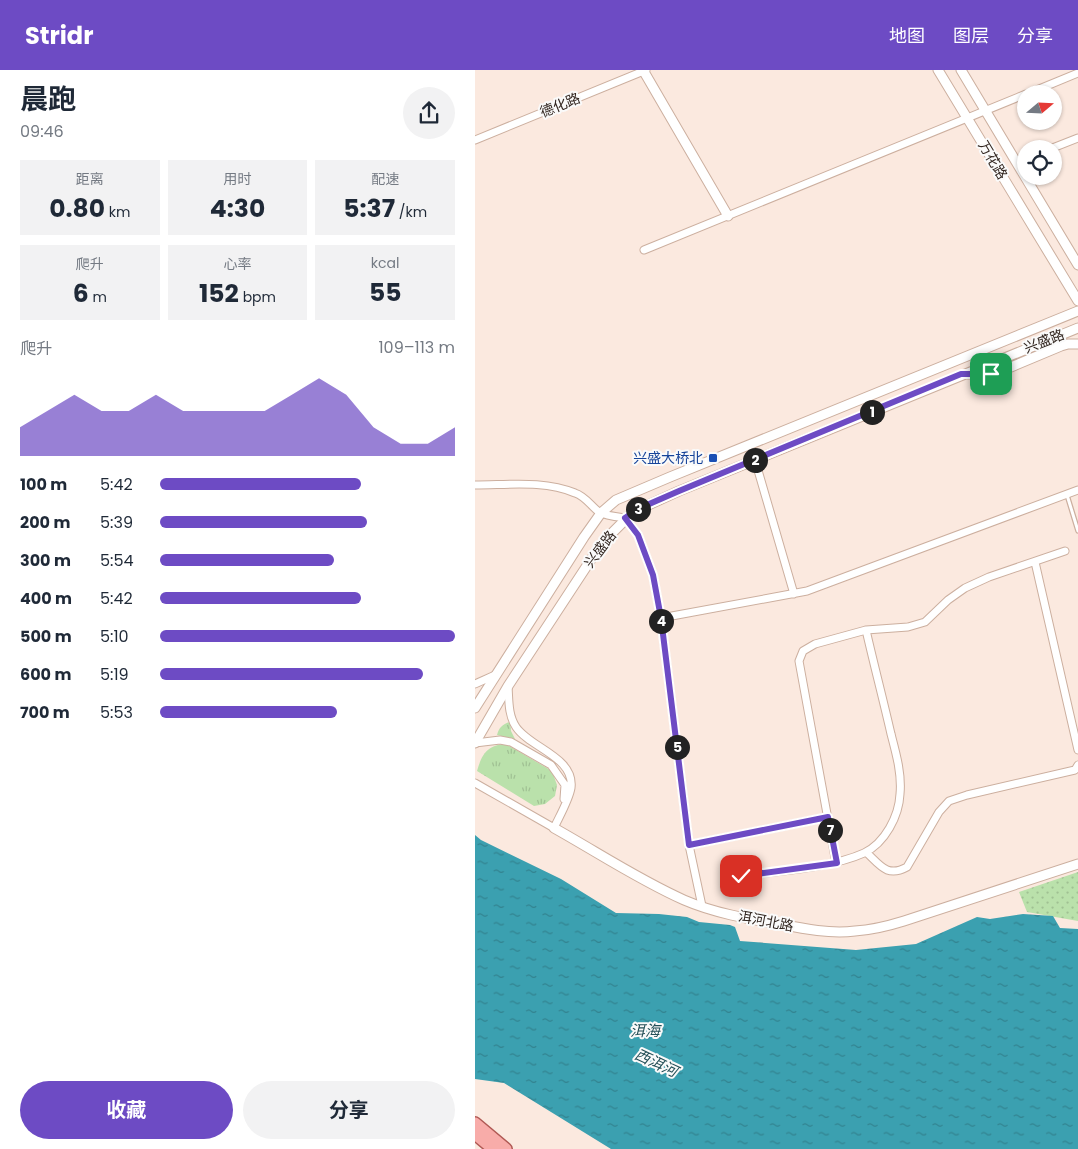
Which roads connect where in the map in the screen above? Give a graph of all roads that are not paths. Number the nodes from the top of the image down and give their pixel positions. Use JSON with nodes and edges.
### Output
{"nodes":[{"id":1,"x":644,"y":70,"type":"edge"},
{"id":2,"x":938,"y":70,"type":"edge"},
{"id":3,"x":961,"y":70,"type":"edge"},
{"id":4,"x":1078,"y":73,"type":"edge"},
{"id":5,"x":1049,"y":85,"type":"edge"},
{"id":6,"x":1017,"y":98,"type":"edge"},
{"id":7,"x":986,"y":110,"type":"junction"},
{"id":8,"x":968,"y":118,"type":"junction"},
{"id":9,"x":1078,"y":138,"type":"edge"},
{"id":10,"x":475,"y":140,"type":"edge"},
{"id":11,"x":1062,"y":144,"type":"edge"},
{"id":12,"x":1017,"y":153,"type":"edge"},
{"id":13,"x":1035,"y":185,"type":"edge"},
{"id":14,"x":728,"y":216,"type":"junction"},
{"id":15,"x":644,"y":250,"type":"dead end"},
{"id":16,"x":1078,"y":265,"type":"edge"},
{"id":17,"x":1078,"y":301,"type":"edge"},
{"id":18,"x":1078,"y":311,"type":"edge"},
{"id":19,"x":1078,"y":328,"type":"edge"},
{"id":20,"x":1078,"y":344,"type":"edge"},
{"id":21,"x":961,"y":374,"type":"junction"},
{"id":22,"x":755,"y":460,"type":"junction"},
{"id":23,"x":475,"y":485,"type":"edge"},
{"id":24,"x":1078,"y":490,"type":"edge"},
{"id":25,"x":1067,"y":495,"type":"junction"},
{"id":26,"x":601,"y":514,"type":"junction"},
{"id":27,"x":625,"y":518,"type":"junction"},
{"id":28,"x":1078,"y":531,"type":"edge"},
{"id":29,"x":1065,"y":551,"type":"dead end"},
{"id":30,"x":1035,"y":562,"type":"junction"},
{"id":31,"x":794,"y":594,"type":"junction"},
{"id":32,"x":661,"y":618,"type":"junction"},
{"id":33,"x":866,"y":630,"type":"junction"},
{"id":34,"x":496,"y":675,"type":"junction"},
{"id":35,"x":475,"y":684,"type":"edge"},
{"id":36,"x":508,"y":686,"type":"junction"},
{"id":37,"x":475,"y":708,"type":"edge"},
{"id":38,"x":475,"y":743,"type":"edge"},
{"id":39,"x":1078,"y":750,"type":"edge"},
{"id":40,"x":1078,"y":765,"type":"edge"},
{"id":41,"x":475,"y":783,"type":"edge"},
{"id":42,"x":564,"y":807,"type":"junction"},
{"id":43,"x":828,"y":817,"type":"junction"},
{"id":44,"x":554,"y":828,"type":"junction"},
{"id":45,"x":689,"y":845,"type":"junction"},
{"id":46,"x":865,"y":852,"type":"junction"},
{"id":47,"x":837,"y":863,"type":"junction"},
{"id":48,"x":1078,"y":864,"type":"edge"},
{"id":49,"x":741,"y":876,"type":"dead end"},
{"id":50,"x":702,"y":906,"type":"junction"},
{"id":51,"x":475,"y":1123,"type":"edge"},
{"id":52,"x":475,"y":1134,"type":"edge"},
{"id":53,"x":493,"y":1149,"type":"edge"},
{"id":54,"x":505,"y":1149,"type":"edge"}],
"edges":[{"from":1,"to":10,"type":"street","name":"德化路"},
{"from":1,"to":14,"type":"street"},
{"from":2,"to":8,"type":"street","name":"万花路"},
{"from":3,"to":7,"type":"street","name":"万花路"},
{"from":4,"to":5,"type":"street"},
{"from":6,"to":7,"type":"street"},
{"from":7,"to":8,"type":"street"},
{"from":7,"to":12,"type":"street","name":"万花路"},
{"from":8,"to":14,"type":"street"},
{"from":8,"to":17,"type":"street","name":"万花路"},
{"from":9,"to":11,"type":"street"},
{"from":13,"to":16,"type":"street","name":"万花路"},
{"from":14,"to":15,"type":"street"},
{"from":18,"to":26,"type":"street","name":"兴盛路"},
{"from":19,"to":21,"type":"street","name":"兴盛路"},
{"from":20,"to":21,"type":"street"},
{"from":21,"to":22,"type":"street","name":"兴盛路"},
{"from":22,"to":27,"type":"street","name":"兴盛路"},
{"from":22,"to":31,"type":"street"},
{"from":23,"to":26,"type":"street"},
{"from":24,"to":25,"type":"street"},
{"from":25,"to":28,"type":"lane"},
{"from":25,"to":31,"type":"street"},
{"from":26,"to":27,"type":"street"},
{"from":26,"to":34,"type":"street","name":"兴盛路"},
{"from":27,"to":32,"type":"street"},
{"from":27,"to":36,"type":"street","name":"兴盛路"},
{"from":29,"to":30,"type":"street"},
{"from":30,"to":33,"type":"street"},
{"from":30,"to":39,"type":"street"},
{"from":31,"to":32,"type":"street"},
{"from":32,"to":45,"type":"street"},
{"from":33,"to":43,"type":"street"},
{"from":33,"to":46,"type":"street"},
{"from":34,"to":35,"type":"street"},
{"from":34,"to":37,"type":"street","name":"兴盛路"},
{"from":36,"to":38,"type":"street","name":"兴盛路"},
{"from":36,"to":42,"type":"street"},
{"from":38,"to":42,"type":"street"},
{"from":40,"to":46,"type":"street"},
{"from":41,"to":44,"type":"street","name":"洱河北路"},
{"from":42,"to":44,"type":"street"},
{"from":43,"to":45,"type":"street"},
{"from":43,"to":47,"type":"street"},
{"from":44,"to":50,"type":"street","name":"洱河北路"},
{"from":45,"to":50,"type":"street"},
{"from":46,"to":47,"type":"street"},
{"from":47,"to":49,"type":"street"},
{"from":48,"to":50,"type":"street","name":"洱河北路"},
{"from":51,"to":54,"type":"main road"},
{"from":52,"to":53,"type":"main road"}]}
